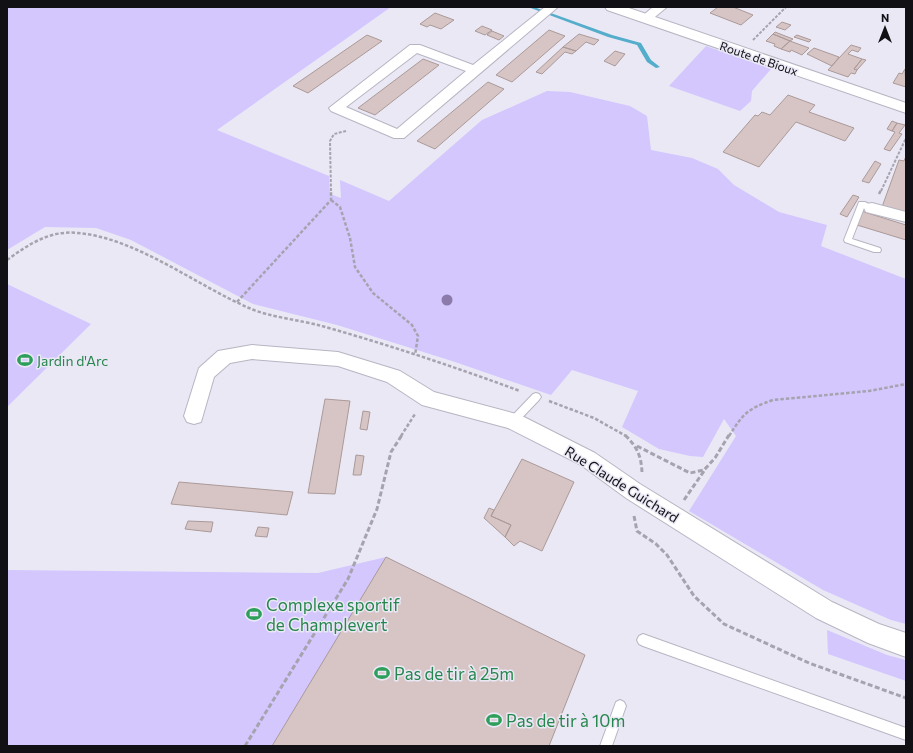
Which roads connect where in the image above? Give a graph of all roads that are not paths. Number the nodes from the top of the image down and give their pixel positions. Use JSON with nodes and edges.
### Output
{"nodes":[{"id":1,"x":552,"y":7,"type":"edge"},
{"id":2,"x":612,"y":7,"type":"edge"},
{"id":3,"x":661,"y":7,"type":"edge"},
{"id":4,"x":646,"y":18,"type":"junction"},
{"id":5,"x":475,"y":70,"type":"junction"},
{"id":6,"x":906,"y":108,"type":"edge"},
{"id":7,"x":872,"y":208,"type":"joint"},
{"id":8,"x":906,"y":217,"type":"edge"},
{"id":9,"x":877,"y":250,"type":"dead end"},
{"id":10,"x":536,"y":397,"type":"road end"},
{"id":11,"x":194,"y":416,"type":"dead end"},
{"id":12,"x":513,"y":421,"type":"junction"},
{"id":13,"x":644,"y":640,"type":"dead end"},
{"id":14,"x":906,"y":645,"type":"edge"},
{"id":15,"x":620,"y":706,"type":"dead end"},
{"id":16,"x":906,"y":734,"type":"edge"},
{"id":17,"x":606,"y":746,"type":"edge"}],
"edges":[{"from":1,"to":5,"type":"street"},
{"from":2,"to":4,"type":"main road","name":"Route de Bioux"},
{"from":3,"to":4,"type":"street"},
{"from":4,"to":6,"type":"main road","name":"Route de Bioux"},
{"from":5,"to":5,"type":"street"},
{"from":7,"to":8,"type":"street"},
{"from":7,"to":9,"type":"lane"},
{"from":10,"to":12,"type":"lane"},
{"from":11,"to":12,"type":"street","name":"Rue Claude Guichard"},
{"from":12,"to":14,"type":"street","name":"Rue Claude Guichard"},
{"from":13,"to":16,"type":"lane"},
{"from":15,"to":17,"type":"lane"}]}
